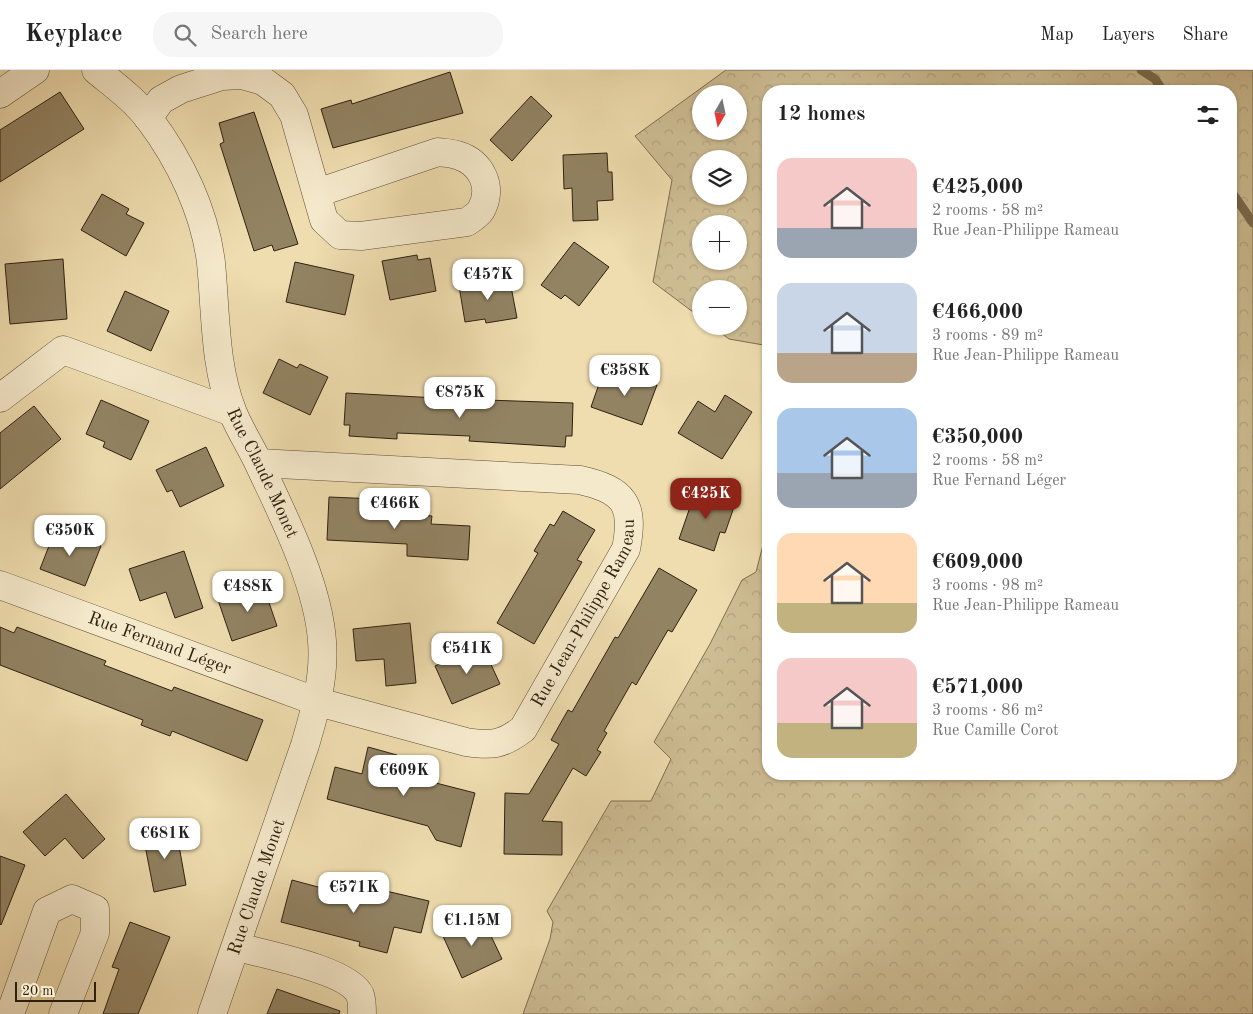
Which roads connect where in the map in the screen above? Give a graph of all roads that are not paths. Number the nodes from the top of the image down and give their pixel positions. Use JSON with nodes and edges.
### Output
{"nodes":[{"id":1,"x":35,"y":70,"type":"edge"},
{"id":2,"x":96,"y":70,"type":"edge"},
{"id":3,"x":0,"y":94,"type":"edge"},
{"id":4,"x":148,"y":118,"type":"junction"},
{"id":5,"x":317,"y":193,"type":"junction"},
{"id":6,"x":0,"y":398,"type":"edge"},
{"id":7,"x":232,"y":412,"type":"junction"},
{"id":8,"x":258,"y":463,"type":"junction"},
{"id":9,"x":0,"y":585,"type":"edge"},
{"id":10,"x":318,"y":702,"type":"junction"},
{"id":11,"x":236,"y":947,"type":"junction"},
{"id":12,"x":10,"y":1014,"type":"edge"},
{"id":13,"x":63,"y":1014,"type":"edge"},
{"id":14,"x":212,"y":1014,"type":"edge"},
{"id":15,"x":362,"y":1014,"type":"edge"}],
"edges":[{"from":1,"to":3,"type":"street"},
{"from":2,"to":4,"type":"street","name":"Rue Claude Monet"},
{"from":4,"to":5,"type":"street"},
{"from":4,"to":7,"type":"street","name":"Rue Claude Monet"},
{"from":5,"to":5,"type":"street"},
{"from":6,"to":7,"type":"street"},
{"from":7,"to":8,"type":"street","name":"Rue Claude Monet"},
{"from":8,"to":10,"type":"street","name":"Rue Claude Monet"},
{"from":8,"to":10,"type":"street","name":"Rue Jean-Philippe Rameau"},
{"from":9,"to":10,"type":"street","name":"Rue Fernand Léger"},
{"from":10,"to":11,"type":"street","name":"Rue Claude Monet"},
{"from":11,"to":14,"type":"street","name":"Rue Claude Monet"},
{"from":11,"to":15,"type":"street"},
{"from":12,"to":13,"type":"street"}]}
